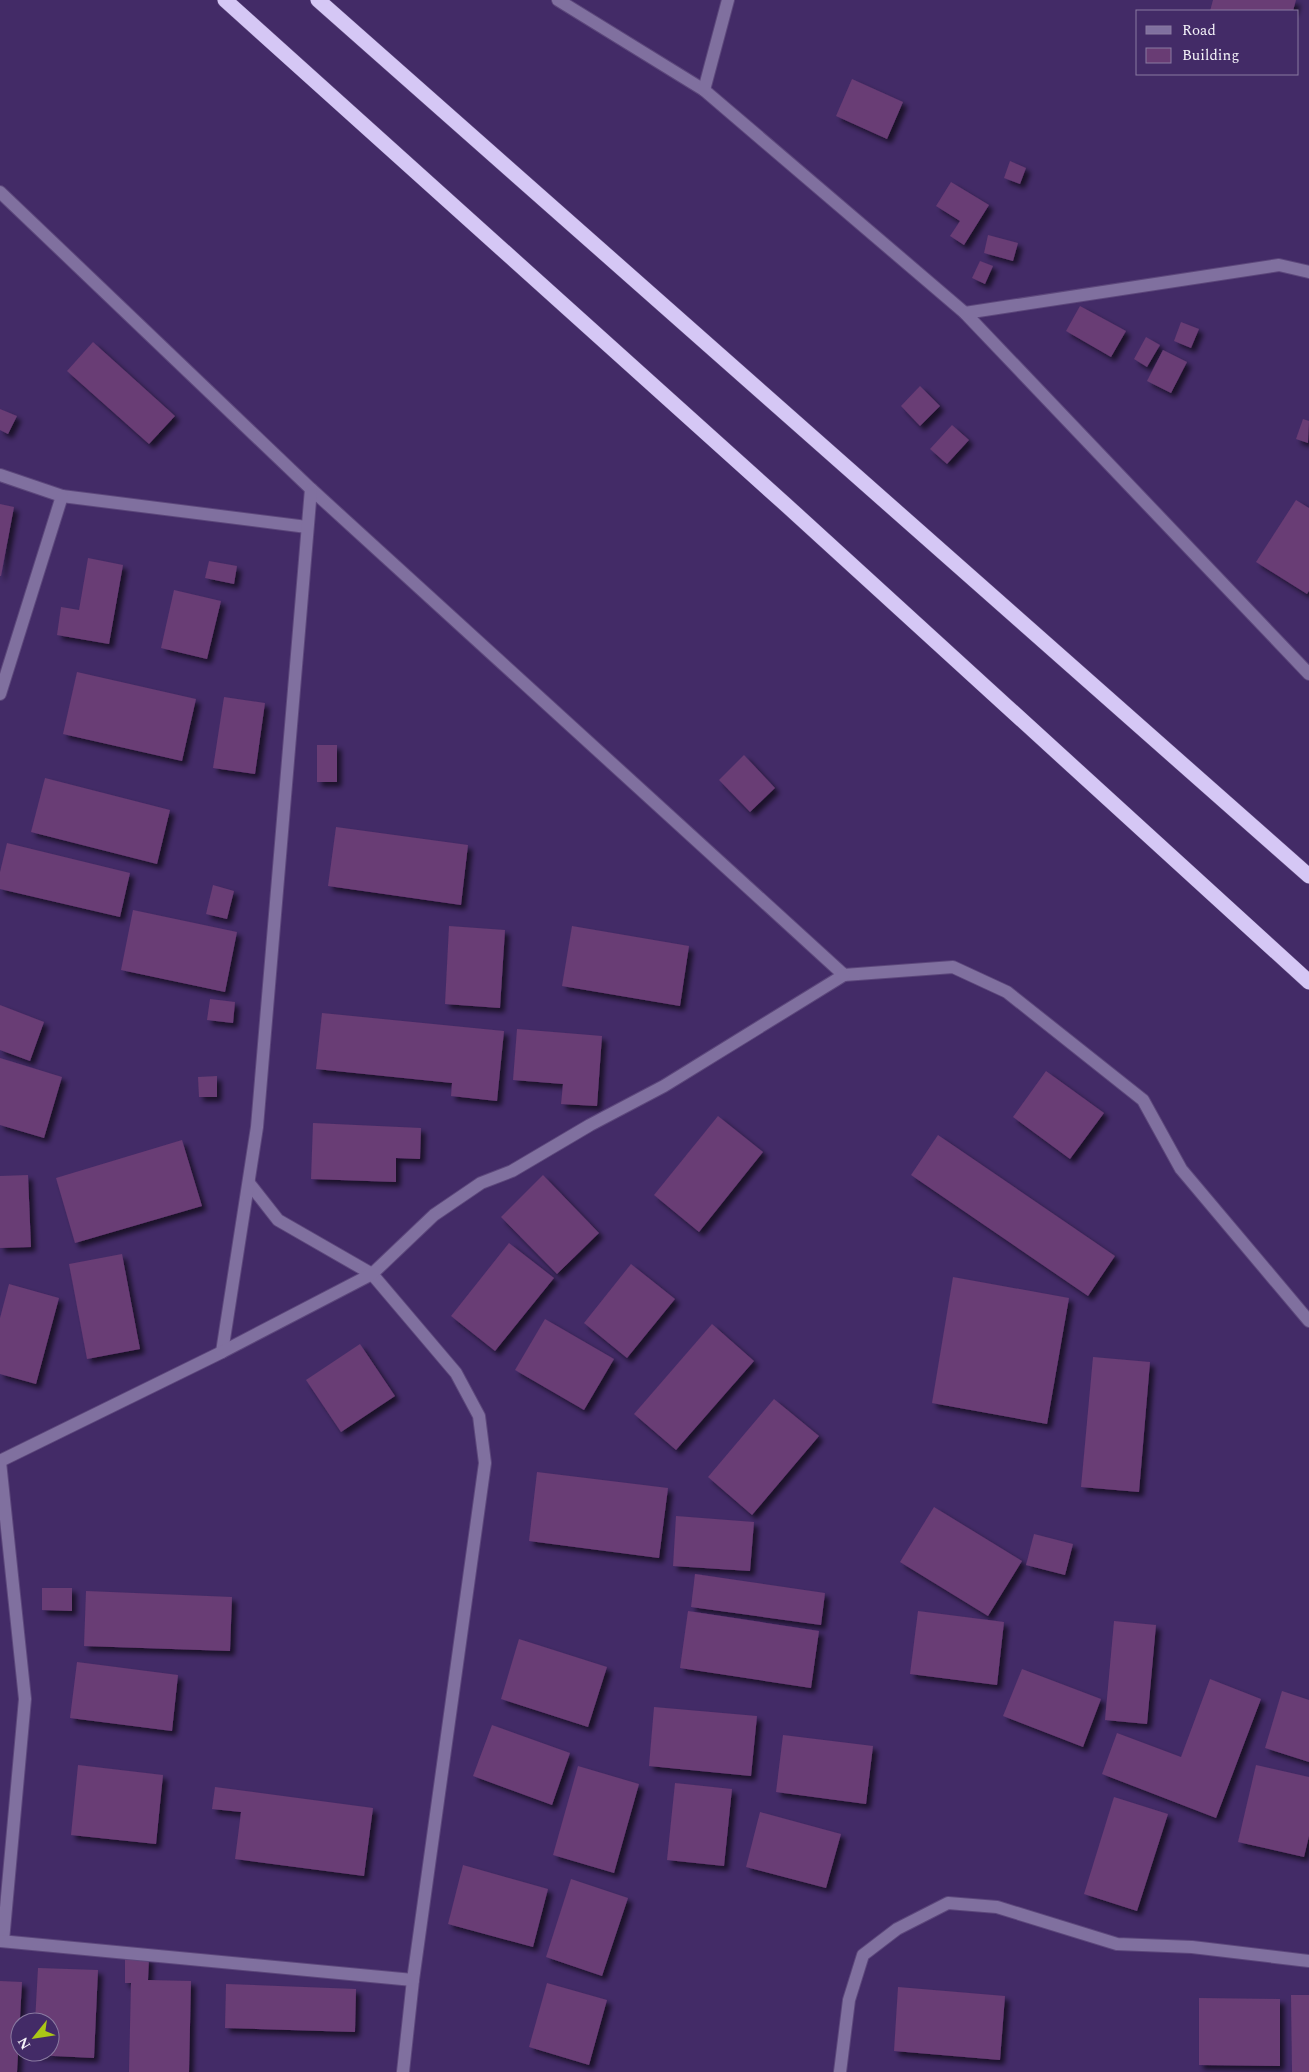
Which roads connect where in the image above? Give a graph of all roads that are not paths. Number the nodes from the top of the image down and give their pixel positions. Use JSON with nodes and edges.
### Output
{"nodes":[{"id":1,"x":225,"y":0,"type":"edge"},
{"id":2,"x":318,"y":0,"type":"edge"},
{"id":3,"x":558,"y":0,"type":"edge"},
{"id":4,"x":728,"y":0,"type":"edge"},
{"id":5,"x":704,"y":90,"type":"junction"},
{"id":6,"x":0,"y":192,"type":"edge"},
{"id":7,"x":1309,"y":272,"type":"edge"},
{"id":8,"x":965,"y":312,"type":"junction"},
{"id":9,"x":0,"y":475,"type":"edge"},
{"id":10,"x":311,"y":489,"type":"junction"},
{"id":11,"x":62,"y":496,"type":"junction"},
{"id":12,"x":307,"y":527,"type":"junction"},
{"id":13,"x":1309,"y":674,"type":"edge"},
{"id":14,"x":0,"y":694,"type":"edge"},
{"id":15,"x":1309,"y":876,"type":"edge"},
{"id":16,"x":844,"y":974,"type":"junction"},
{"id":17,"x":1309,"y":982,"type":"edge"},
{"id":18,"x":249,"y":1183,"type":"junction"},
{"id":19,"x":372,"y":1274,"type":"junction"},
{"id":20,"x":1309,"y":1321,"type":"edge"},
{"id":21,"x":222,"y":1352,"type":"junction"},
{"id":22,"x":0,"y":1461,"type":"edge"},
{"id":23,"x":1,"y":1941,"type":"edge"},
{"id":24,"x":1309,"y":1961,"type":"edge"},
{"id":25,"x":413,"y":1980,"type":"junction"},
{"id":26,"x":403,"y":2072,"type":"edge"},
{"id":27,"x":840,"y":2072,"type":"edge"}],
"edges":[{"from":1,"to":17,"type":"highway"},
{"from":2,"to":15,"type":"highway"},
{"from":3,"to":5,"type":"street"},
{"from":4,"to":5,"type":"street"},
{"from":5,"to":8,"type":"street"},
{"from":6,"to":10,"type":"street"},
{"from":7,"to":8,"type":"street"},
{"from":8,"to":13,"type":"street"},
{"from":9,"to":11,"type":"street"},
{"from":10,"to":12,"type":"street"},
{"from":10,"to":16,"type":"street"},
{"from":11,"to":12,"type":"street"},
{"from":11,"to":14,"type":"street"},
{"from":12,"to":18,"type":"street"},
{"from":16,"to":19,"type":"street"},
{"from":16,"to":20,"type":"street"},
{"from":18,"to":19,"type":"street"},
{"from":18,"to":21,"type":"street"},
{"from":19,"to":21,"type":"street"},
{"from":19,"to":25,"type":"street"},
{"from":21,"to":22,"type":"street"},
{"from":22,"to":23,"type":"street"},
{"from":23,"to":25,"type":"street"},
{"from":24,"to":27,"type":"street"},
{"from":25,"to":26,"type":"street"}]}
